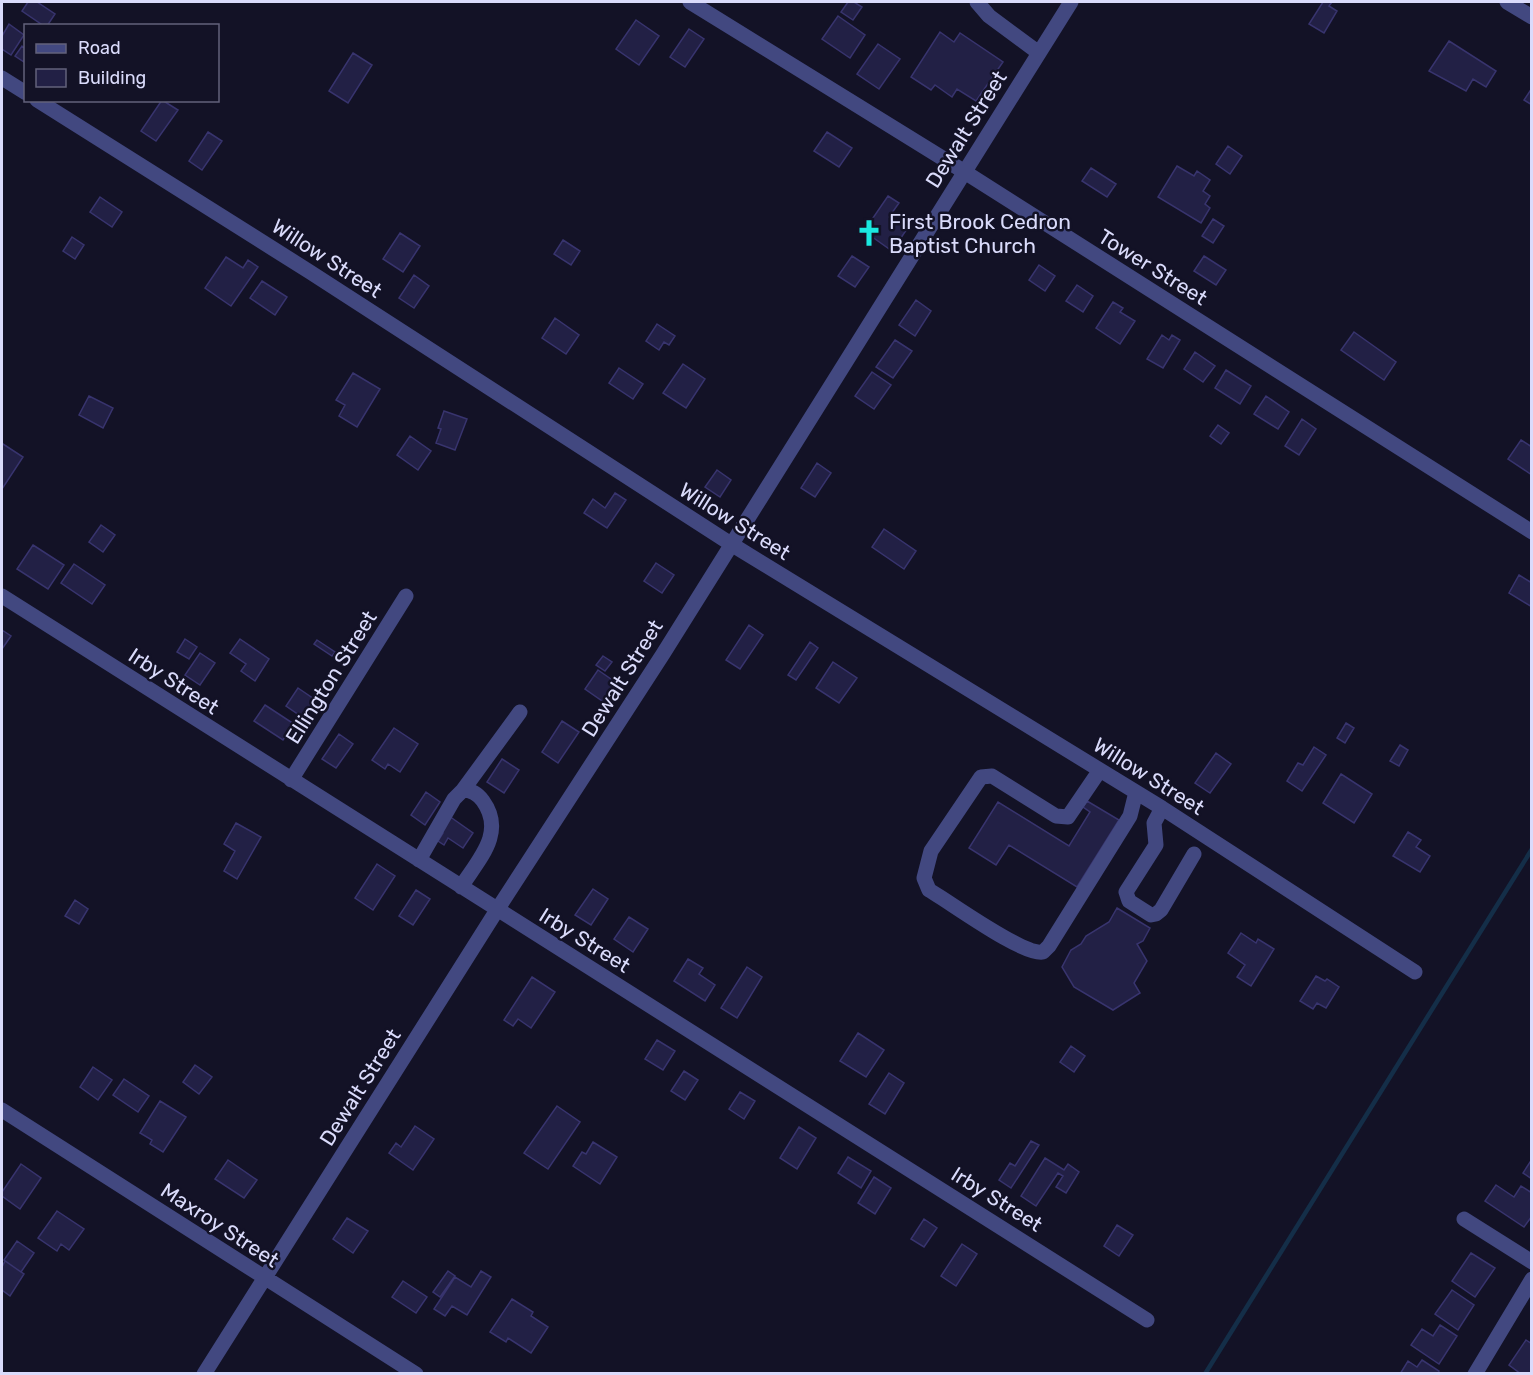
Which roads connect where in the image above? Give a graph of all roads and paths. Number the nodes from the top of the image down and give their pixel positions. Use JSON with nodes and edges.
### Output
{"nodes":[{"id":1,"x":690,"y":2,"type":"edge"},
{"id":2,"x":977,"y":2,"type":"edge"},
{"id":3,"x":1071,"y":2,"type":"edge"},
{"id":4,"x":1506,"y":2,"type":"edge"},
{"id":5,"x":1532,"y":17,"type":"edge"},
{"id":6,"x":1039,"y":53,"type":"junction"},
{"id":7,"x":2,"y":78,"type":"edge"},
{"id":8,"x":24,"y":92,"type":"edge"},
{"id":9,"x":40,"y":102,"type":"edge"},
{"id":10,"x":964,"y":172,"type":"junction"},
{"id":11,"x":1532,"y":532,"type":"edge"},
{"id":12,"x":731,"y":544,"type":"junction"},
{"id":13,"x":2,"y":596,"type":"edge"},
{"id":14,"x":406,"y":596,"type":"dead end"},
{"id":15,"x":520,"y":712,"type":"dead end"},
{"id":16,"x":1100,"y":770,"type":"junction"},
{"id":17,"x":291,"y":780,"type":"junction"},
{"id":18,"x":464,"y":790,"type":"junction"},
{"id":19,"x":1136,"y":792,"type":"junction"},
{"id":20,"x":1162,"y":808,"type":"junction"},
{"id":21,"x":1194,"y":854,"type":"dead end"},
{"id":22,"x":418,"y":860,"type":"junction"},
{"id":23,"x":461,"y":887,"type":"junction"},
{"id":24,"x":497,"y":910,"type":"junction"},
{"id":25,"x":1415,"y":972,"type":"dead end"},
{"id":26,"x":2,"y":1110,"type":"edge"},
{"id":27,"x":1464,"y":1220,"type":"dead end"},
{"id":28,"x":1532,"y":1262,"type":"edge"},
{"id":29,"x":264,"y":1279,"type":"junction"},
{"id":30,"x":1532,"y":1279,"type":"edge"},
{"id":31,"x":1147,"y":1320,"type":"dead end"},
{"id":32,"x":204,"y":1374,"type":"edge"},
{"id":33,"x":416,"y":1374,"type":"edge"},
{"id":34,"x":1475,"y":1374,"type":"edge"}],
"edges":[{"from":1,"to":10,"type":"street","name":"Tower Street"},
{"from":2,"to":6,"type":"street"},
{"from":3,"to":6,"type":"street","name":"Dewalt Street"},
{"from":4,"to":5,"type":"street"},
{"from":6,"to":10,"type":"street","name":"Dewalt Street"},
{"from":7,"to":8,"type":"street"},
{"from":9,"to":12,"type":"street","name":"Willow Street"},
{"from":10,"to":11,"type":"street","name":"Tower Street"},
{"from":10,"to":12,"type":"street","name":"Dewalt Street"},
{"from":12,"to":16,"type":"street","name":"Willow Street"},
{"from":12,"to":24,"type":"street","name":"Dewalt Street"},
{"from":13,"to":17,"type":"street","name":"Irby Street"},
{"from":14,"to":17,"type":"street","name":"Ellington Street"},
{"from":15,"to":18,"type":"street"},
{"from":16,"to":19,"type":"street","name":"Willow Street"},
{"from":16,"to":19,"type":"street"},
{"from":17,"to":22,"type":"street","name":"Irby Street"},
{"from":18,"to":22,"type":"street"},
{"from":18,"to":23,"type":"street"},
{"from":19,"to":20,"type":"street","name":"Willow Street"},
{"from":20,"to":21,"type":"street"},
{"from":20,"to":25,"type":"street","name":"Willow Street"},
{"from":22,"to":23,"type":"street","name":"Irby Street"},
{"from":23,"to":24,"type":"street","name":"Irby Street"},
{"from":24,"to":29,"type":"street","name":"Dewalt Street"},
{"from":24,"to":31,"type":"street","name":"Irby Street"},
{"from":26,"to":29,"type":"street","name":"Maxroy Street"},
{"from":27,"to":28,"type":"street"},
{"from":29,"to":32,"type":"street","name":"Dewalt Street"},
{"from":29,"to":33,"type":"street","name":"Maxroy Street"},
{"from":30,"to":34,"type":"street"}]}
